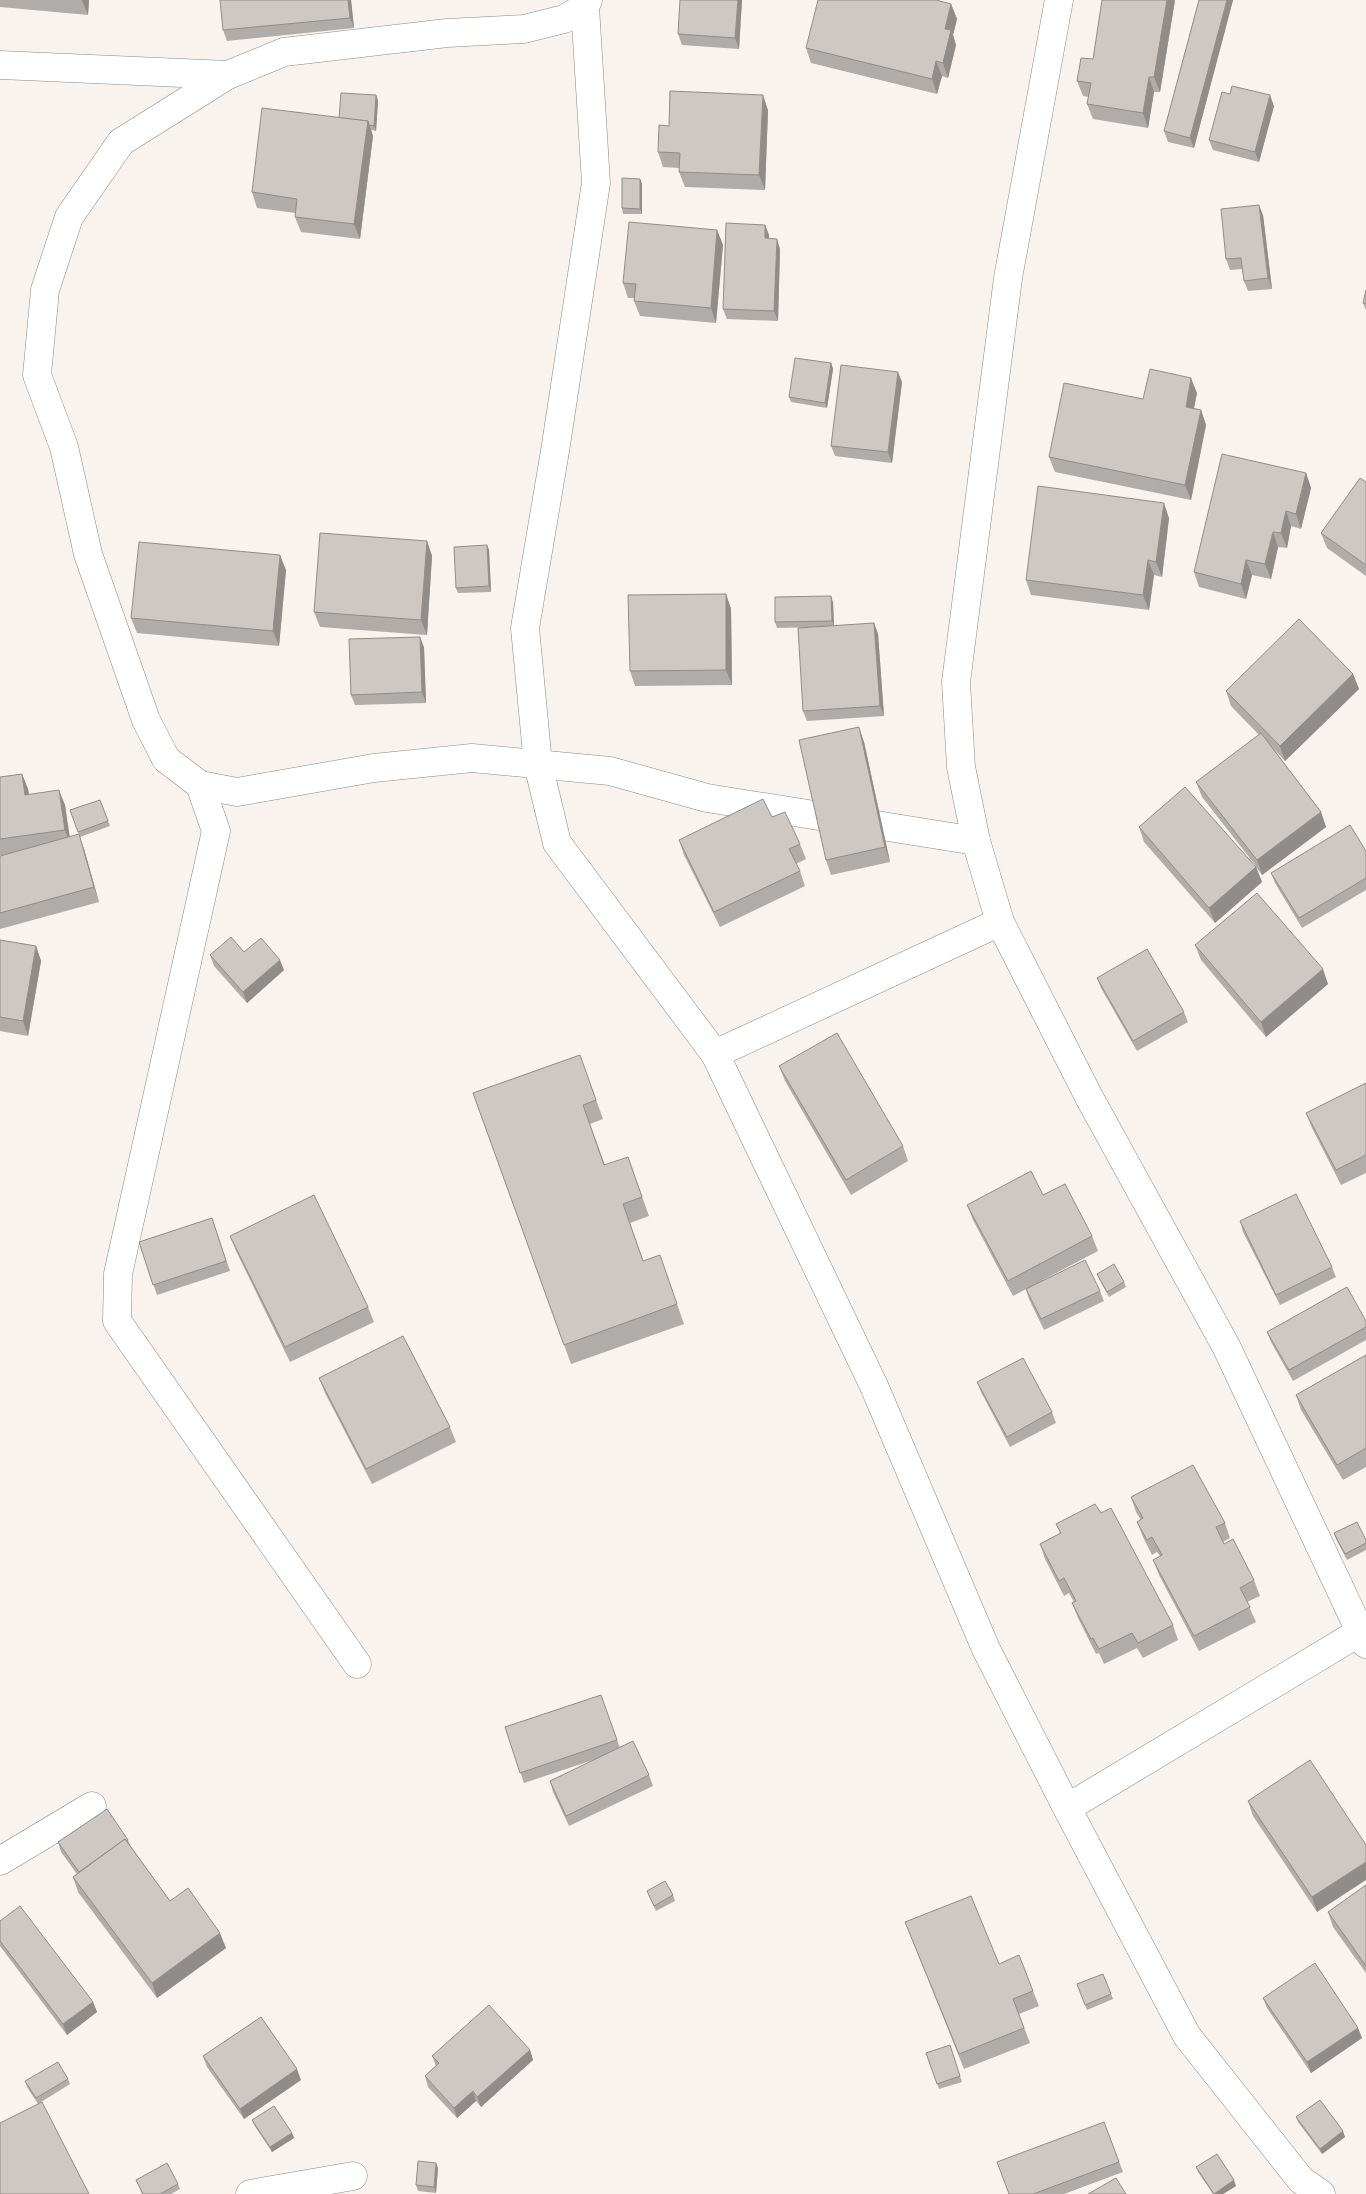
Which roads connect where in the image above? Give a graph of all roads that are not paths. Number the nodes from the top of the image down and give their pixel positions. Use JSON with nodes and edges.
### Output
{"nodes":[{"id":1,"x":1059,"y":0,"type":"edge"},
{"id":2,"x":587,"y":4,"type":"edge"},
{"id":3,"x":0,"y":65,"type":"edge"},
{"id":4,"x":228,"y":75,"type":"junction"},
{"id":5,"x":538,"y":764,"type":"junction"},
{"id":6,"x":200,"y":785,"type":"junction"},
{"id":7,"x":976,"y":841,"type":"junction"},
{"id":8,"x":1000,"y":922,"type":"junction"},
{"id":9,"x":715,"y":1054,"type":"junction"},
{"id":10,"x":1363,"y":1638,"type":"edge"},
{"id":11,"x":357,"y":1664,"type":"dead end"},
{"id":12,"x":92,"y":1806,"type":"dead end"},
{"id":13,"x":1067,"y":1808,"type":"junction"},
{"id":14,"x":0,"y":1860,"type":"edge"},
{"id":15,"x":353,"y":2176,"type":"dead end"},
{"id":16,"x":1306,"y":2189,"type":"edge"},
{"id":17,"x":250,"y":2194,"type":"edge"}],
"edges":[{"from":1,"to":7,"type":"street"},
{"from":2,"to":4,"type":"street"},
{"from":2,"to":5,"type":"street"},
{"from":3,"to":4,"type":"street"},
{"from":4,"to":6,"type":"street"},
{"from":5,"to":6,"type":"street"},
{"from":5,"to":7,"type":"street"},
{"from":5,"to":9,"type":"street"},
{"from":6,"to":11,"type":"street"},
{"from":7,"to":8,"type":"street"},
{"from":8,"to":9,"type":"street"},
{"from":8,"to":10,"type":"street"},
{"from":9,"to":13,"type":"street"},
{"from":10,"to":13,"type":"street"},
{"from":12,"to":14,"type":"street"},
{"from":13,"to":16,"type":"street"},
{"from":15,"to":17,"type":"street"}]}
